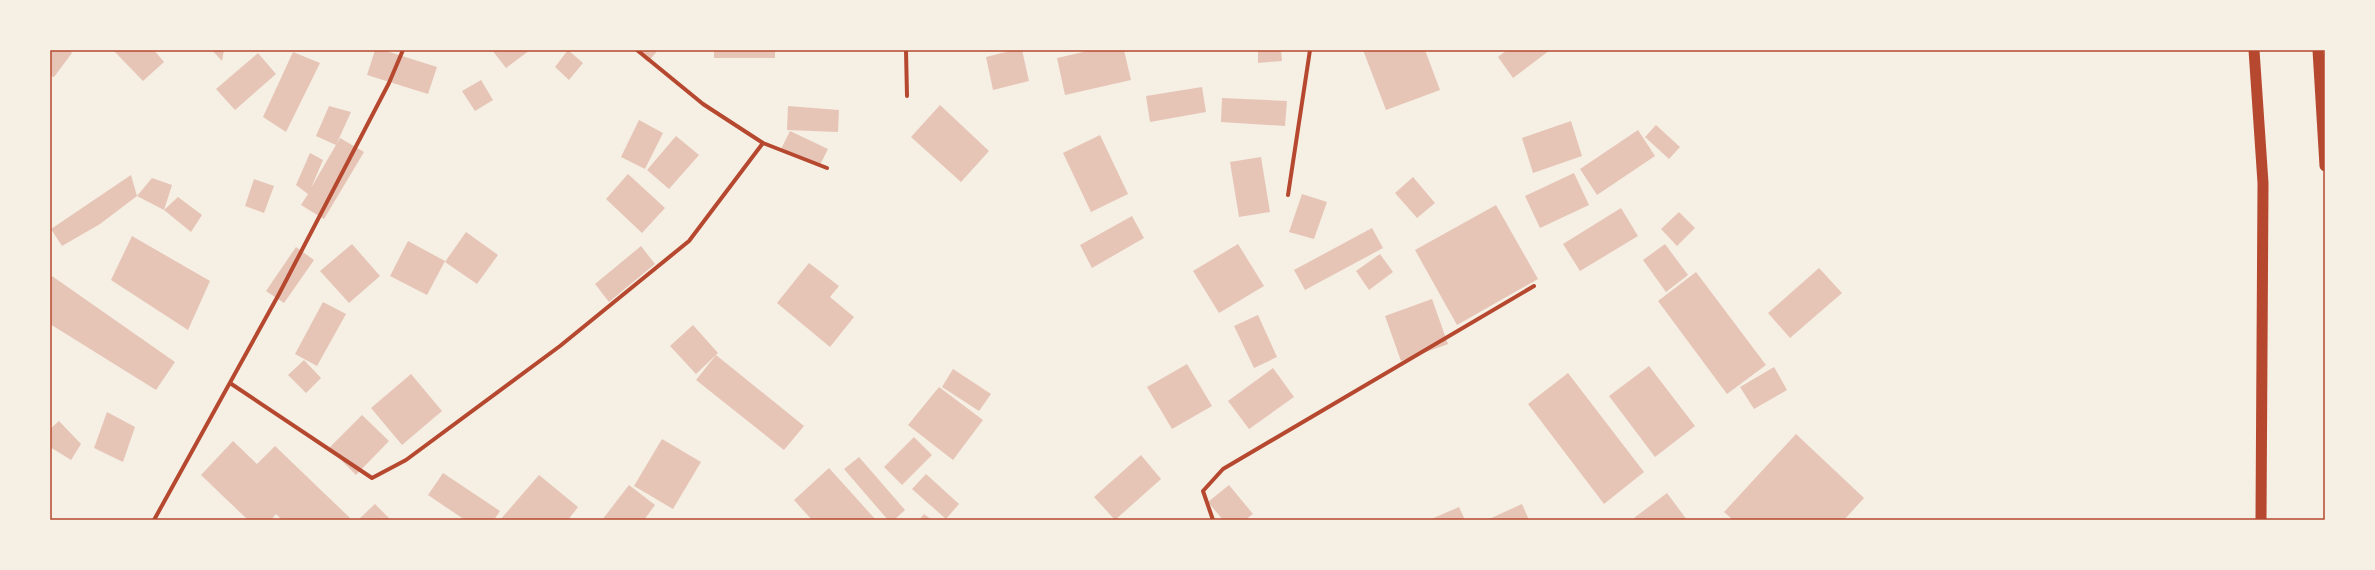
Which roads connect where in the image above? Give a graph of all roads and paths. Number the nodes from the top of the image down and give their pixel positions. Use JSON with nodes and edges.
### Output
{"nodes":[{"id":1,"x":403,"y":50,"type":"edge"},
{"id":2,"x":637,"y":50,"type":"edge"},
{"id":3,"x":906,"y":50,"type":"edge"},
{"id":4,"x":1310,"y":50,"type":"edge"},
{"id":5,"x":2254,"y":50,"type":"edge"},
{"id":6,"x":2318,"y":50,"type":"edge"},
{"id":7,"x":907,"y":96,"type":"dead end"},
{"id":8,"x":763,"y":143,"type":"junction"},
{"id":9,"x":2325,"y":166,"type":"edge"},
{"id":10,"x":827,"y":168,"type":"dead end"},
{"id":11,"x":1288,"y":195,"type":"dead end"},
{"id":12,"x":1534,"y":286,"type":"dead end"},
{"id":13,"x":230,"y":383,"type":"junction"},
{"id":14,"x":154,"y":520,"type":"edge"},
{"id":15,"x":1213,"y":520,"type":"edge"},
{"id":16,"x":2261,"y":520,"type":"edge"}],
"edges":[{"from":1,"to":13,"type":"street"},
{"from":2,"to":8,"type":"street"},
{"from":3,"to":7,"type":"street"},
{"from":4,"to":11,"type":"street"},
{"from":5,"to":16,"type":"highway"},
{"from":6,"to":9,"type":"highway"},
{"from":8,"to":10,"type":"street"},
{"from":8,"to":13,"type":"street"},
{"from":12,"to":15,"type":"street"},
{"from":13,"to":14,"type":"street"}]}
